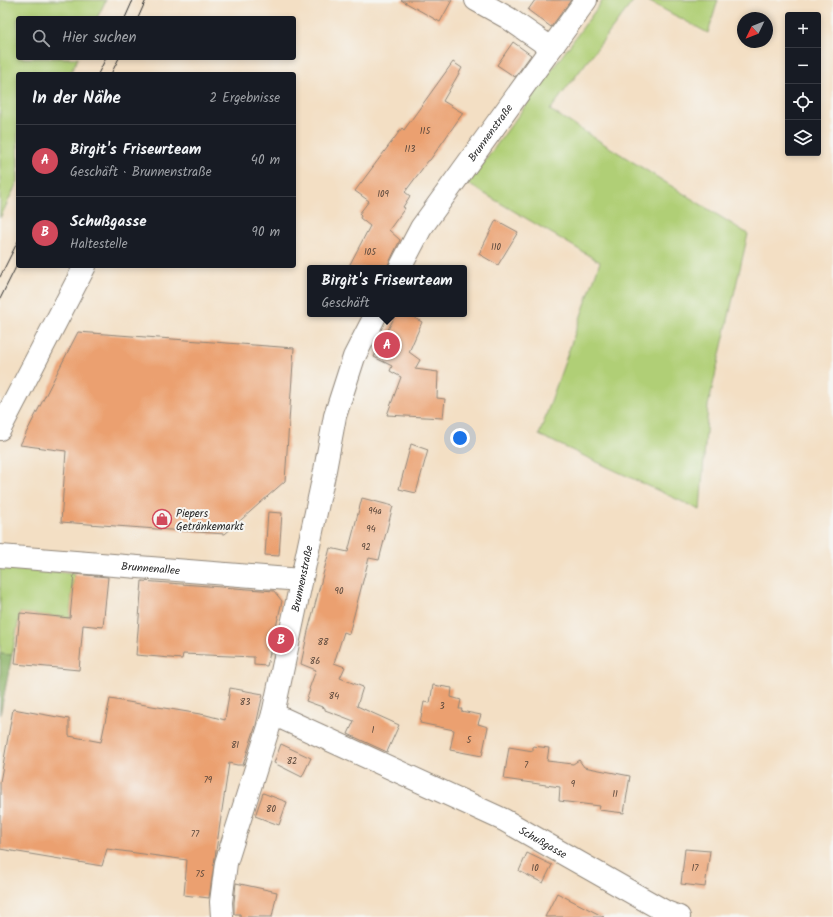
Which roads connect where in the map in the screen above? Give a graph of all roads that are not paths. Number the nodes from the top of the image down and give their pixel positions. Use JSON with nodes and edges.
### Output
{"nodes":[{"id":1,"x":476,"y":0,"type":"edge"},
{"id":2,"x":586,"y":0,"type":"edge"},
{"id":3,"x":551,"y":48,"type":"junction"},
{"id":4,"x":402,"y":265,"type":"edge"},
{"id":5,"x":84,"y":268,"type":"edge"},
{"id":6,"x":374,"y":317,"type":"edge"},
{"id":7,"x":0,"y":429,"type":"edge"},
{"id":8,"x":0,"y":556,"type":"edge"},
{"id":9,"x":301,"y":580,"type":"junction"},
{"id":10,"x":274,"y":714,"type":"junction"},
{"id":11,"x":222,"y":917,"type":"edge"},
{"id":12,"x":679,"y":917,"type":"edge"}],
"edges":[{"from":1,"to":3,"type":"street"},
{"from":2,"to":3,"type":"street","name":"Brunnenstraße"},
{"from":3,"to":4,"type":"street","name":"Brunnenstraße"},
{"from":5,"to":7,"type":"street"},
{"from":6,"to":9,"type":"street","name":"Brunnenstraße"},
{"from":8,"to":9,"type":"street","name":"Brunnenallee"},
{"from":9,"to":10,"type":"street","name":"Brunnenstraße"},
{"from":10,"to":11,"type":"street","name":"Brunnenstraße"},
{"from":10,"to":12,"type":"street","name":"Schußgasse"}]}
